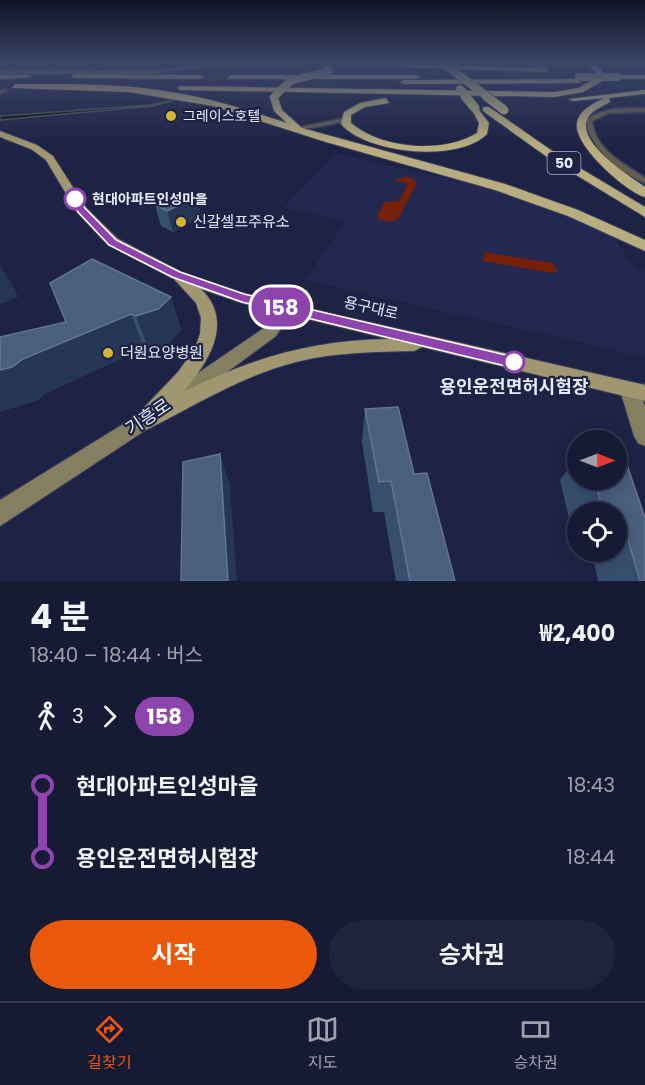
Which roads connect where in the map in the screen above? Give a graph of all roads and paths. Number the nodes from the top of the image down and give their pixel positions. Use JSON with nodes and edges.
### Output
{"nodes":[{"id":1,"x":113,"y":90,"type":"edge"},
{"id":2,"x":254,"y":90,"type":"edge"},
{"id":3,"x":278,"y":90,"type":"edge"},
{"id":4,"x":461,"y":90,"type":"edge"},
{"id":5,"x":478,"y":90,"type":"edge"},
{"id":6,"x":576,"y":90,"type":"edge"},
{"id":7,"x":642,"y":92,"type":"edge"},
{"id":8,"x":480,"y":109,"type":"junction"},
{"id":9,"x":645,"y":110,"type":"edge"},
{"id":10,"x":345,"y":120,"type":"junction"},
{"id":11,"x":300,"y":128,"type":"junction"},
{"id":12,"x":0,"y":134,"type":"edge"},
{"id":13,"x":336,"y":142,"type":"junction"},
{"id":14,"x":557,"y":144,"type":"dead end"},
{"id":15,"x":575,"y":155,"type":"dead end"},
{"id":16,"x":645,"y":181,"type":"edge"},
{"id":17,"x":645,"y":193,"type":"edge"},
{"id":18,"x":645,"y":198,"type":"edge"},
{"id":19,"x":645,"y":213,"type":"edge"},
{"id":20,"x":645,"y":246,"type":"edge"},
{"id":21,"x":176,"y":275,"type":"junction"},
{"id":22,"x":285,"y":308,"type":"junction"},
{"id":23,"x":444,"y":345,"type":"junction"},
{"id":24,"x":638,"y":391,"type":"edge"},
{"id":25,"x":143,"y":422,"type":"junction"},
{"id":26,"x":645,"y":436,"type":"edge"},
{"id":27,"x":0,"y":514,"type":"edge"}],
"edges":[{"from":1,"to":13,"type":"highway"},
{"from":2,"to":6,"type":"highway"},
{"from":3,"to":11,"type":"highway","bridge":true},
{"from":4,"to":8,"type":"highway","bridge":true},
{"from":5,"to":14,"type":"highway","number":"50","bridge":true},
{"from":7,"to":10,"type":"highway"},
{"from":7,"to":17,"type":"highway"},
{"from":8,"to":10,"type":"highway"},
{"from":8,"to":19,"type":"highway","number":"50"},
{"from":9,"to":16,"type":"street"},
{"from":10,"to":11,"type":"street"},
{"from":11,"to":13,"type":"highway"},
{"from":12,"to":21,"type":"main road","name":"용구대로"},
{"from":13,"to":20,"type":"highway"},
{"from":15,"to":18,"type":"highway","number":"50"},
{"from":21,"to":22,"type":"main road","name":"용구대로"},
{"from":21,"to":25,"type":"main road"},
{"from":22,"to":23,"type":"main road","name":"용구대로"},
{"from":22,"to":25,"type":"street","name":"기흥로"},
{"from":23,"to":24,"type":"main road","name":"용구대로"},
{"from":23,"to":25,"type":"main road"},
{"from":24,"to":26,"type":"street"},
{"from":25,"to":27,"type":"street","name":"기흥로"}]}
